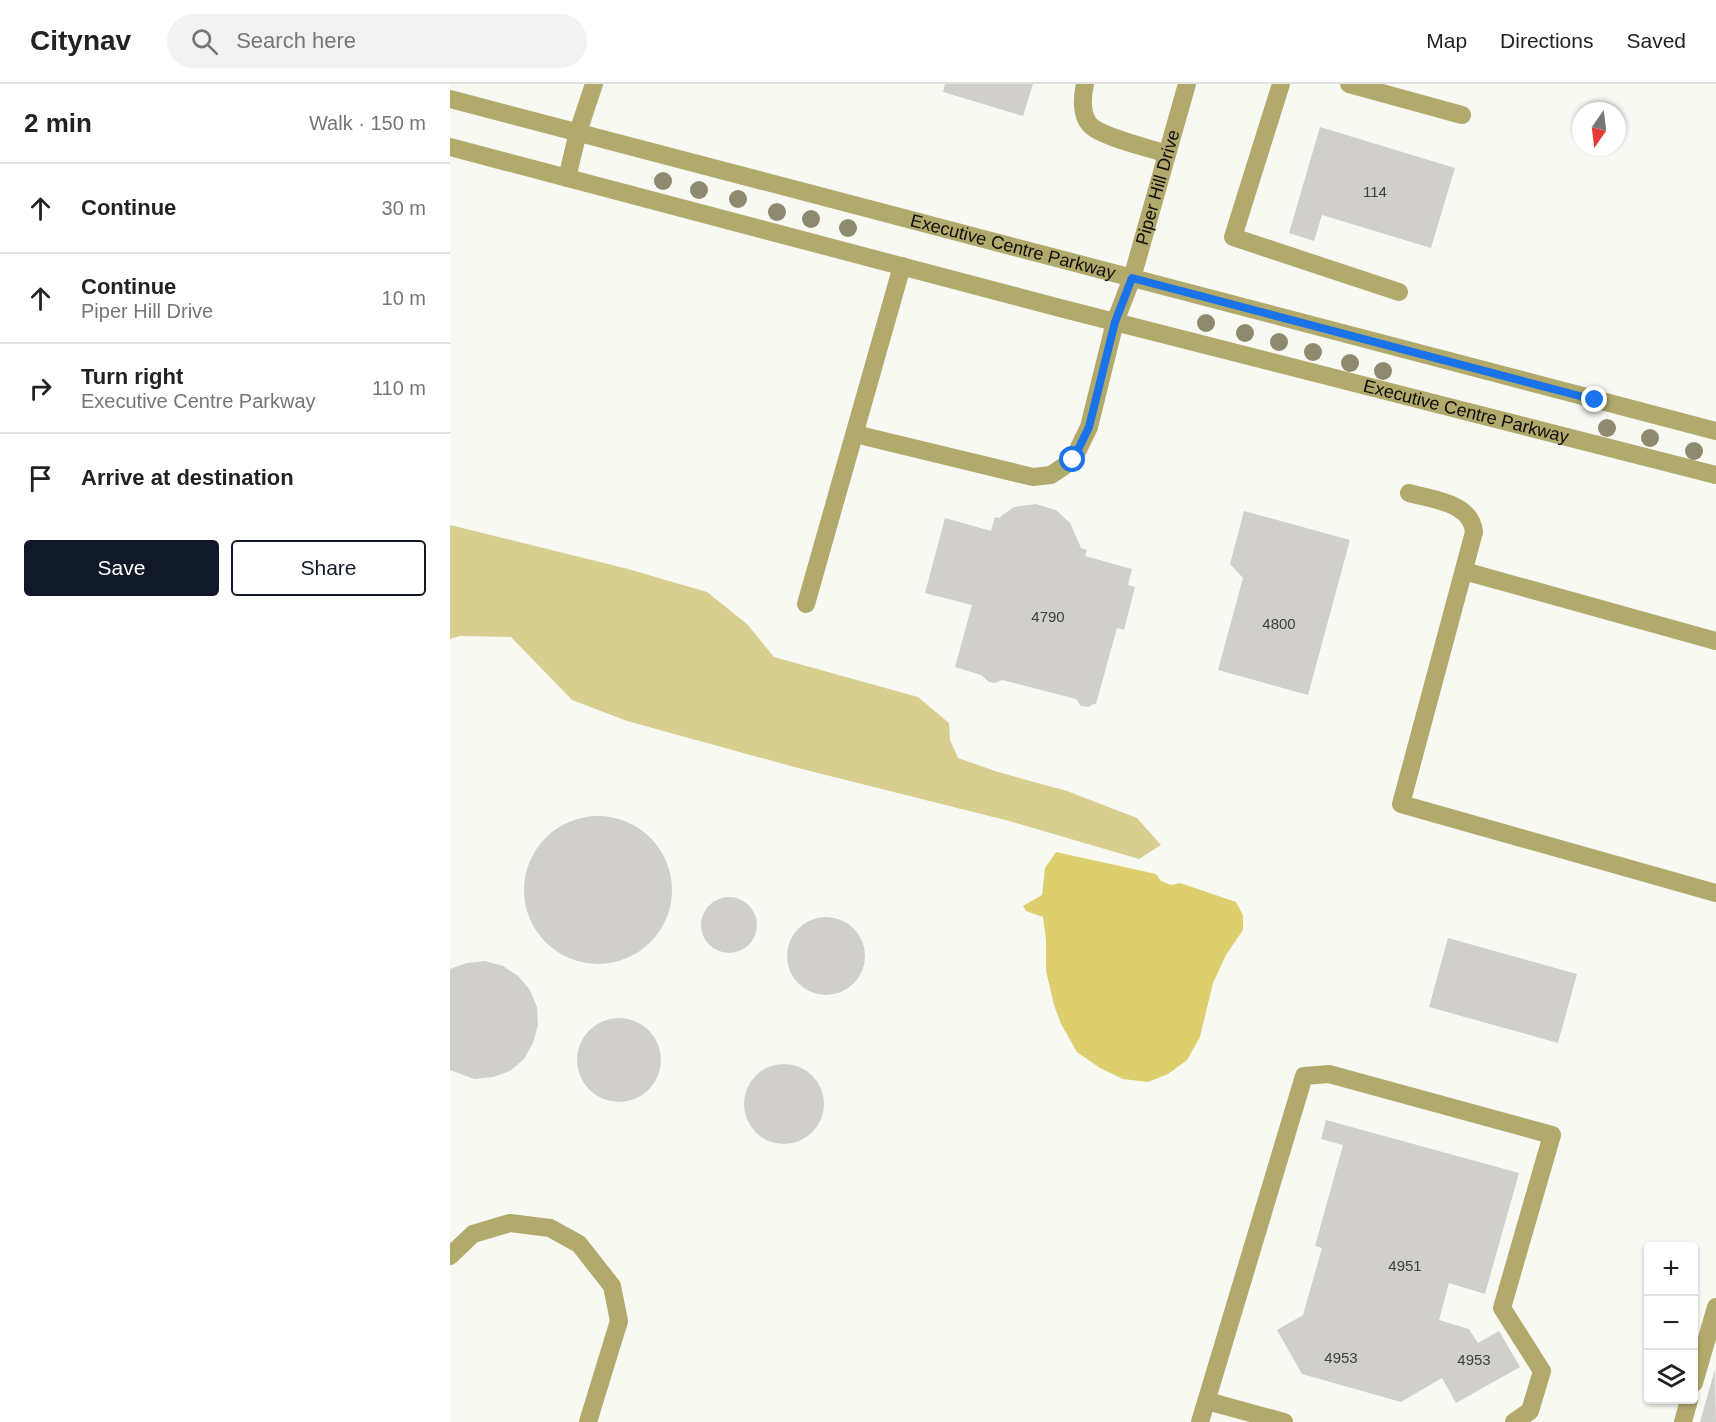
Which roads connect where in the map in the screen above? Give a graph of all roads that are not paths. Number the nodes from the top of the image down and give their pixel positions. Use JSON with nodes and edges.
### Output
{"nodes":[{"id":1,"x":594,"y":84,"type":"edge"},
{"id":2,"x":1084,"y":84,"type":"edge"},
{"id":3,"x":1186,"y":84,"type":"edge"},
{"id":4,"x":1281,"y":84,"type":"edge"},
{"id":5,"x":1349,"y":84,"type":"edge"},
{"id":6,"x":450,"y":99,"type":"edge"},
{"id":7,"x":1462,"y":115,"type":"dead end"},
{"id":8,"x":578,"y":132,"type":"junction"},
{"id":9,"x":450,"y":147,"type":"edge"},
{"id":10,"x":1167,"y":154,"type":"junction"},
{"id":11,"x":567,"y":178,"type":"junction"},
{"id":12,"x":902,"y":266,"type":"junction"},
{"id":13,"x":1132,"y":278,"type":"junction"},
{"id":14,"x":1399,"y":292,"type":"dead end"},
{"id":15,"x":1115,"y":322,"type":"junction"},
{"id":16,"x":1716,"y":431,"type":"edge"},
{"id":17,"x":855,"y":434,"type":"junction"},
{"id":18,"x":1716,"y":475,"type":"edge"},
{"id":19,"x":1409,"y":493,"type":"dead end"},
{"id":20,"x":1464,"y":571,"type":"junction"},
{"id":21,"x":806,"y":604,"type":"dead end"},
{"id":22,"x":1716,"y":640,"type":"edge"},
{"id":23,"x":1716,"y":893,"type":"edge"},
{"id":24,"x":450,"y":1256,"type":"edge"},
{"id":25,"x":1716,"y":1307,"type":"edge"},
{"id":26,"x":1698,"y":1369,"type":"edge"},
{"id":27,"x":1207,"y":1401,"type":"junction"},
{"id":28,"x":1688,"y":1404,"type":"edge"},
{"id":29,"x":588,"y":1422,"type":"edge"},
{"id":30,"x":1200,"y":1422,"type":"edge"},
{"id":31,"x":1284,"y":1422,"type":"edge"},
{"id":32,"x":1514,"y":1422,"type":"edge"},
{"id":33,"x":1683,"y":1422,"type":"edge"}],
"edges":[{"from":1,"to":8,"type":"street"},
{"from":2,"to":10,"type":"street"},
{"from":3,"to":10,"type":"street","name":"Piper Hill Drive"},
{"from":4,"to":14,"type":"street"},
{"from":5,"to":7,"type":"street"},
{"from":6,"to":8,"type":"street","name":"Executive Centre Parkway"},
{"from":8,"to":11,"type":"street"},
{"from":8,"to":13,"type":"street","name":"Executive Centre Parkway"},
{"from":9,"to":11,"type":"street","name":"Executive Centre Parkway"},
{"from":10,"to":13,"type":"street","name":"Piper Hill Drive"},
{"from":11,"to":12,"type":"street","name":"Executive Centre Parkway"},
{"from":12,"to":15,"type":"street","name":"Executive Centre Parkway"},
{"from":12,"to":17,"type":"street"},
{"from":13,"to":15,"type":"street","name":"Piper Hill Drive"},
{"from":13,"to":16,"type":"street","name":"Executive Centre Parkway"},
{"from":15,"to":17,"type":"street","name":"Piper Hill Drive"},
{"from":15,"to":18,"type":"street","name":"Executive Centre Parkway"},
{"from":17,"to":21,"type":"street"},
{"from":19,"to":20,"type":"street"},
{"from":20,"to":22,"type":"street"},
{"from":20,"to":23,"type":"street"},
{"from":24,"to":29,"type":"street"},
{"from":25,"to":26,"type":"street"},
{"from":27,"to":30,"type":"street"},
{"from":27,"to":31,"type":"street"},
{"from":27,"to":32,"type":"street"},
{"from":28,"to":33,"type":"street"}]}
